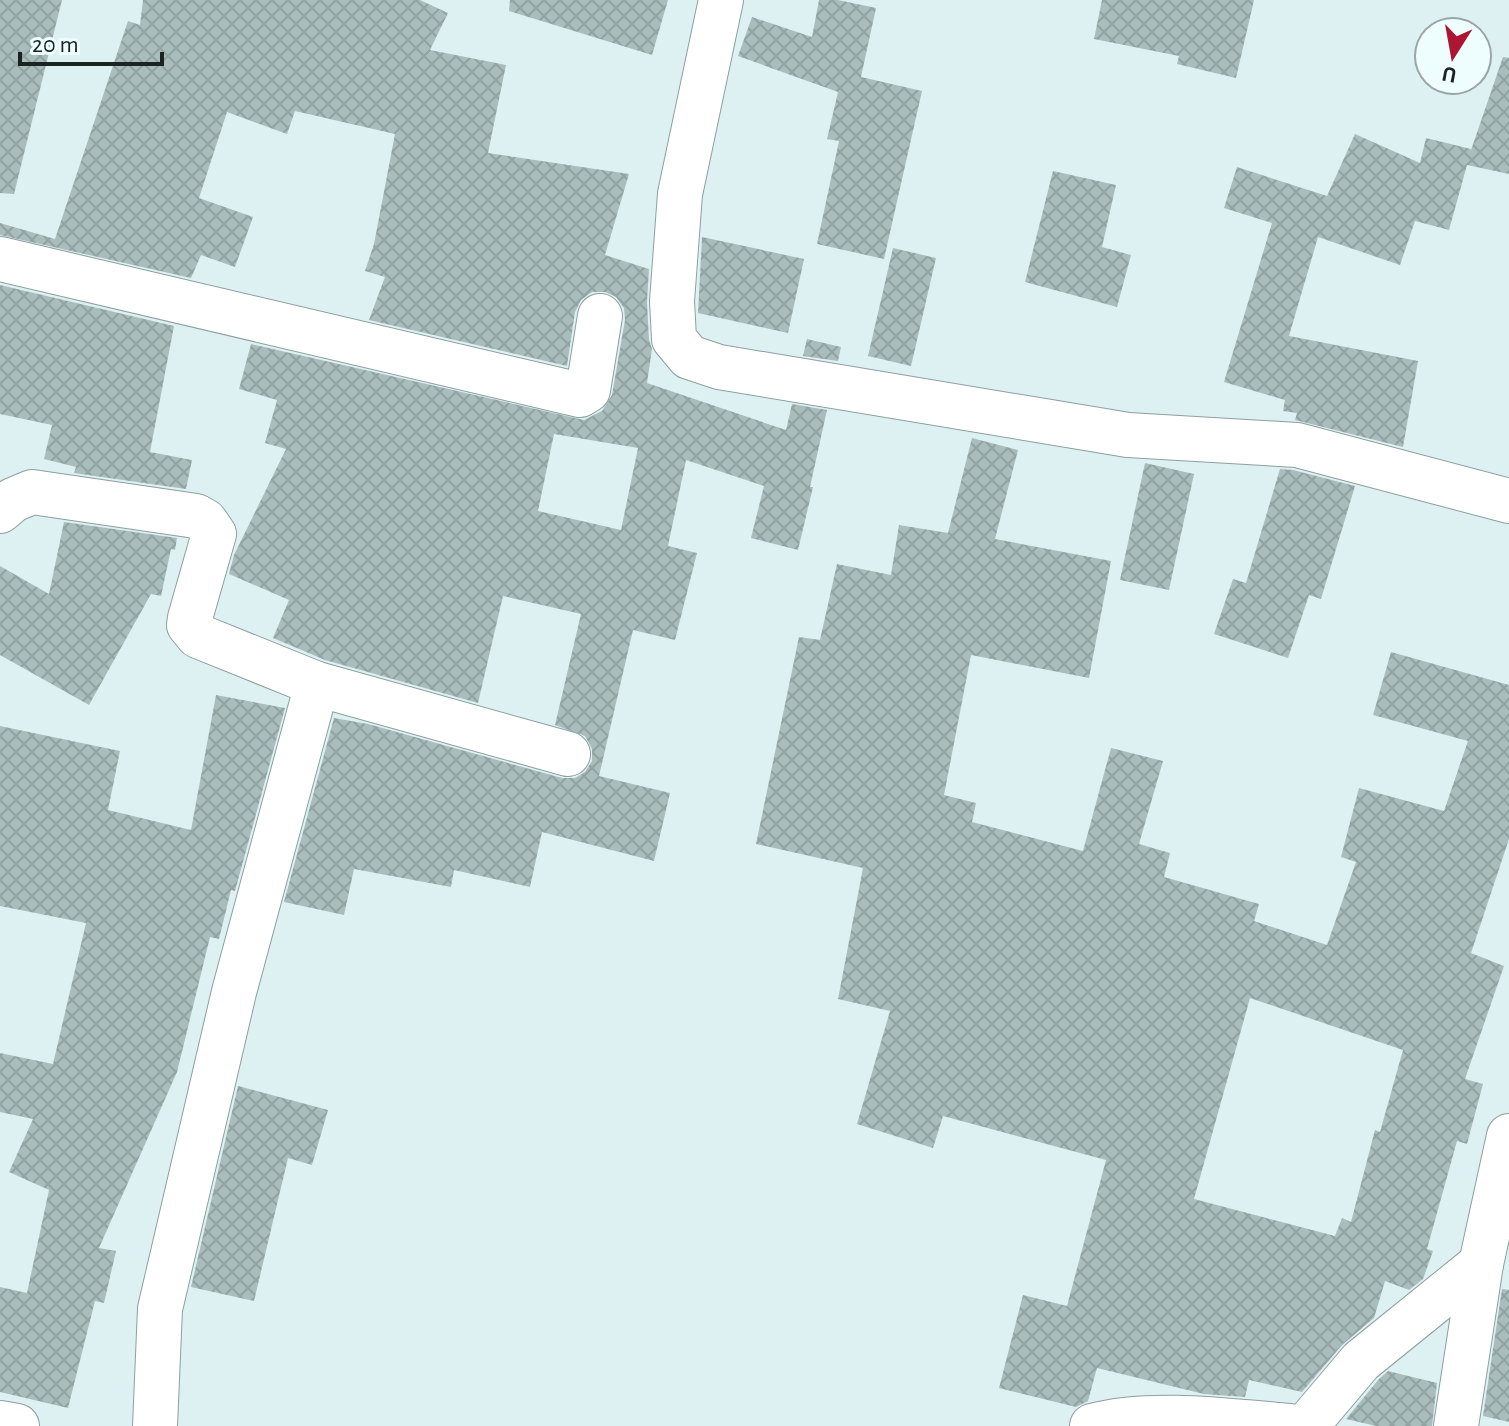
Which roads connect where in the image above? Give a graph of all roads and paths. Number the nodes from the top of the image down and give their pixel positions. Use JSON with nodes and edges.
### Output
{"nodes":[{"id":1,"x":721,"y":0,"type":"edge"},
{"id":2,"x":0,"y":259,"type":"edge"},
{"id":3,"x":600,"y":316,"type":"dead end"},
{"id":4,"x":1509,"y":501,"type":"edge"},
{"id":5,"x":0,"y":511,"type":"edge"},
{"id":6,"x":317,"y":684,"type":"junction"},
{"id":7,"x":568,"y":754,"type":"dead end"},
{"id":8,"x":1509,"y":1136,"type":"edge"},
{"id":9,"x":1481,"y":1264,"type":"junction"},
{"id":10,"x":0,"y":1423,"type":"edge"},
{"id":11,"x":17,"y":1426,"type":"edge"},
{"id":12,"x":155,"y":1426,"type":"edge"},
{"id":13,"x":1092,"y":1426,"type":"edge"},
{"id":14,"x":1290,"y":1426,"type":"edge"},
{"id":15,"x":1306,"y":1426,"type":"edge"},
{"id":16,"x":1456,"y":1426,"type":"edge"}],
"edges":[{"from":1,"to":4,"type":"street"},
{"from":2,"to":3,"type":"street"},
{"from":5,"to":6,"type":"street"},
{"from":6,"to":7,"type":"street"},
{"from":6,"to":12,"type":"street"},
{"from":8,"to":9,"type":"street"},
{"from":9,"to":15,"type":"street"},
{"from":9,"to":16,"type":"street"},
{"from":10,"to":11,"type":"street"},
{"from":13,"to":14,"type":"street"}]}
